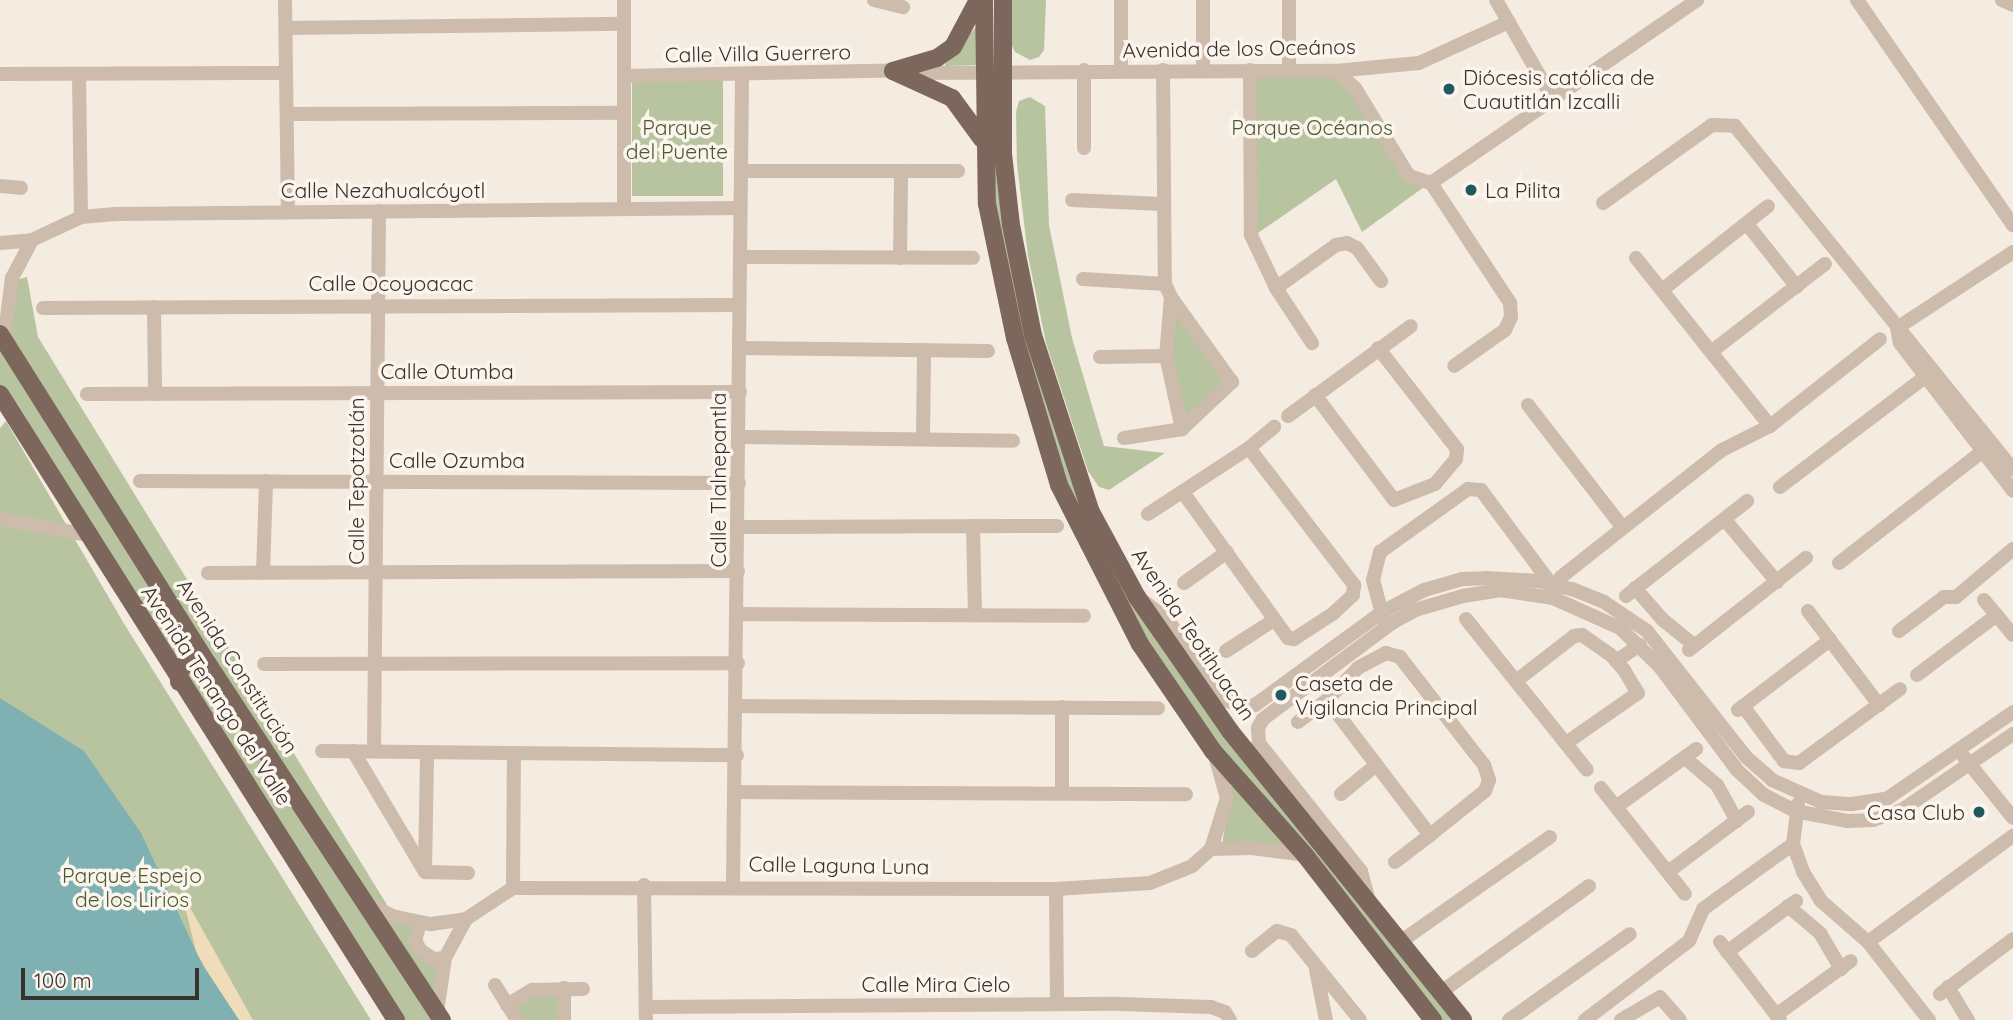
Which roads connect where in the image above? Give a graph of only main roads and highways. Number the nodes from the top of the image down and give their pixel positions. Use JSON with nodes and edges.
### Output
{"nodes":[{"id":1,"x":978,"y":0,"type":"edge"},
{"id":2,"x":984,"y":0,"type":"edge"},
{"id":3,"x":1003,"y":0,"type":"edge"},
{"id":4,"x":984,"y":142,"type":"junction"},
{"id":5,"x":2,"y":338,"type":"edge"},
{"id":6,"x":0,"y":394,"type":"edge"},
{"id":7,"x":189,"y":634,"type":"junction"},
{"id":8,"x":161,"y":653,"type":"junction"},
{"id":9,"x":208,"y":664,"type":"junction"},
{"id":10,"x":179,"y":682,"type":"junction"},
{"id":11,"x":439,"y":1016,"type":"edge"},
{"id":12,"x":396,"y":1020,"type":"edge"},
{"id":13,"x":1433,"y":1020,"type":"edge"},
{"id":14,"x":1464,"y":1020,"type":"edge"}],
"edges":[{"from":1,"to":4,"type":"main road"},
{"from":2,"to":4,"type":"main road","name":"Avenida Teotihuacán"},
{"from":3,"to":14,"type":"main road","name":"Avenida Teotihuacán"},
{"from":4,"to":13,"type":"main road","name":"Avenida Teotihuacán"},
{"from":5,"to":7,"type":"main road","name":"Avenida Constitución"},
{"from":6,"to":8,"type":"main road","name":"Avenida Tenango del Valle"},
{"from":7,"to":8,"type":"main road"},
{"from":7,"to":9,"type":"main road","name":"Avenida Constitución"},
{"from":8,"to":10,"type":"main road","name":"Avenida Tenango del Valle"},
{"from":9,"to":10,"type":"main road"},
{"from":9,"to":11,"type":"main road","name":"Avenida Constitución"},
{"from":10,"to":12,"type":"main road","name":"Avenida Tenango del Valle"}]}
